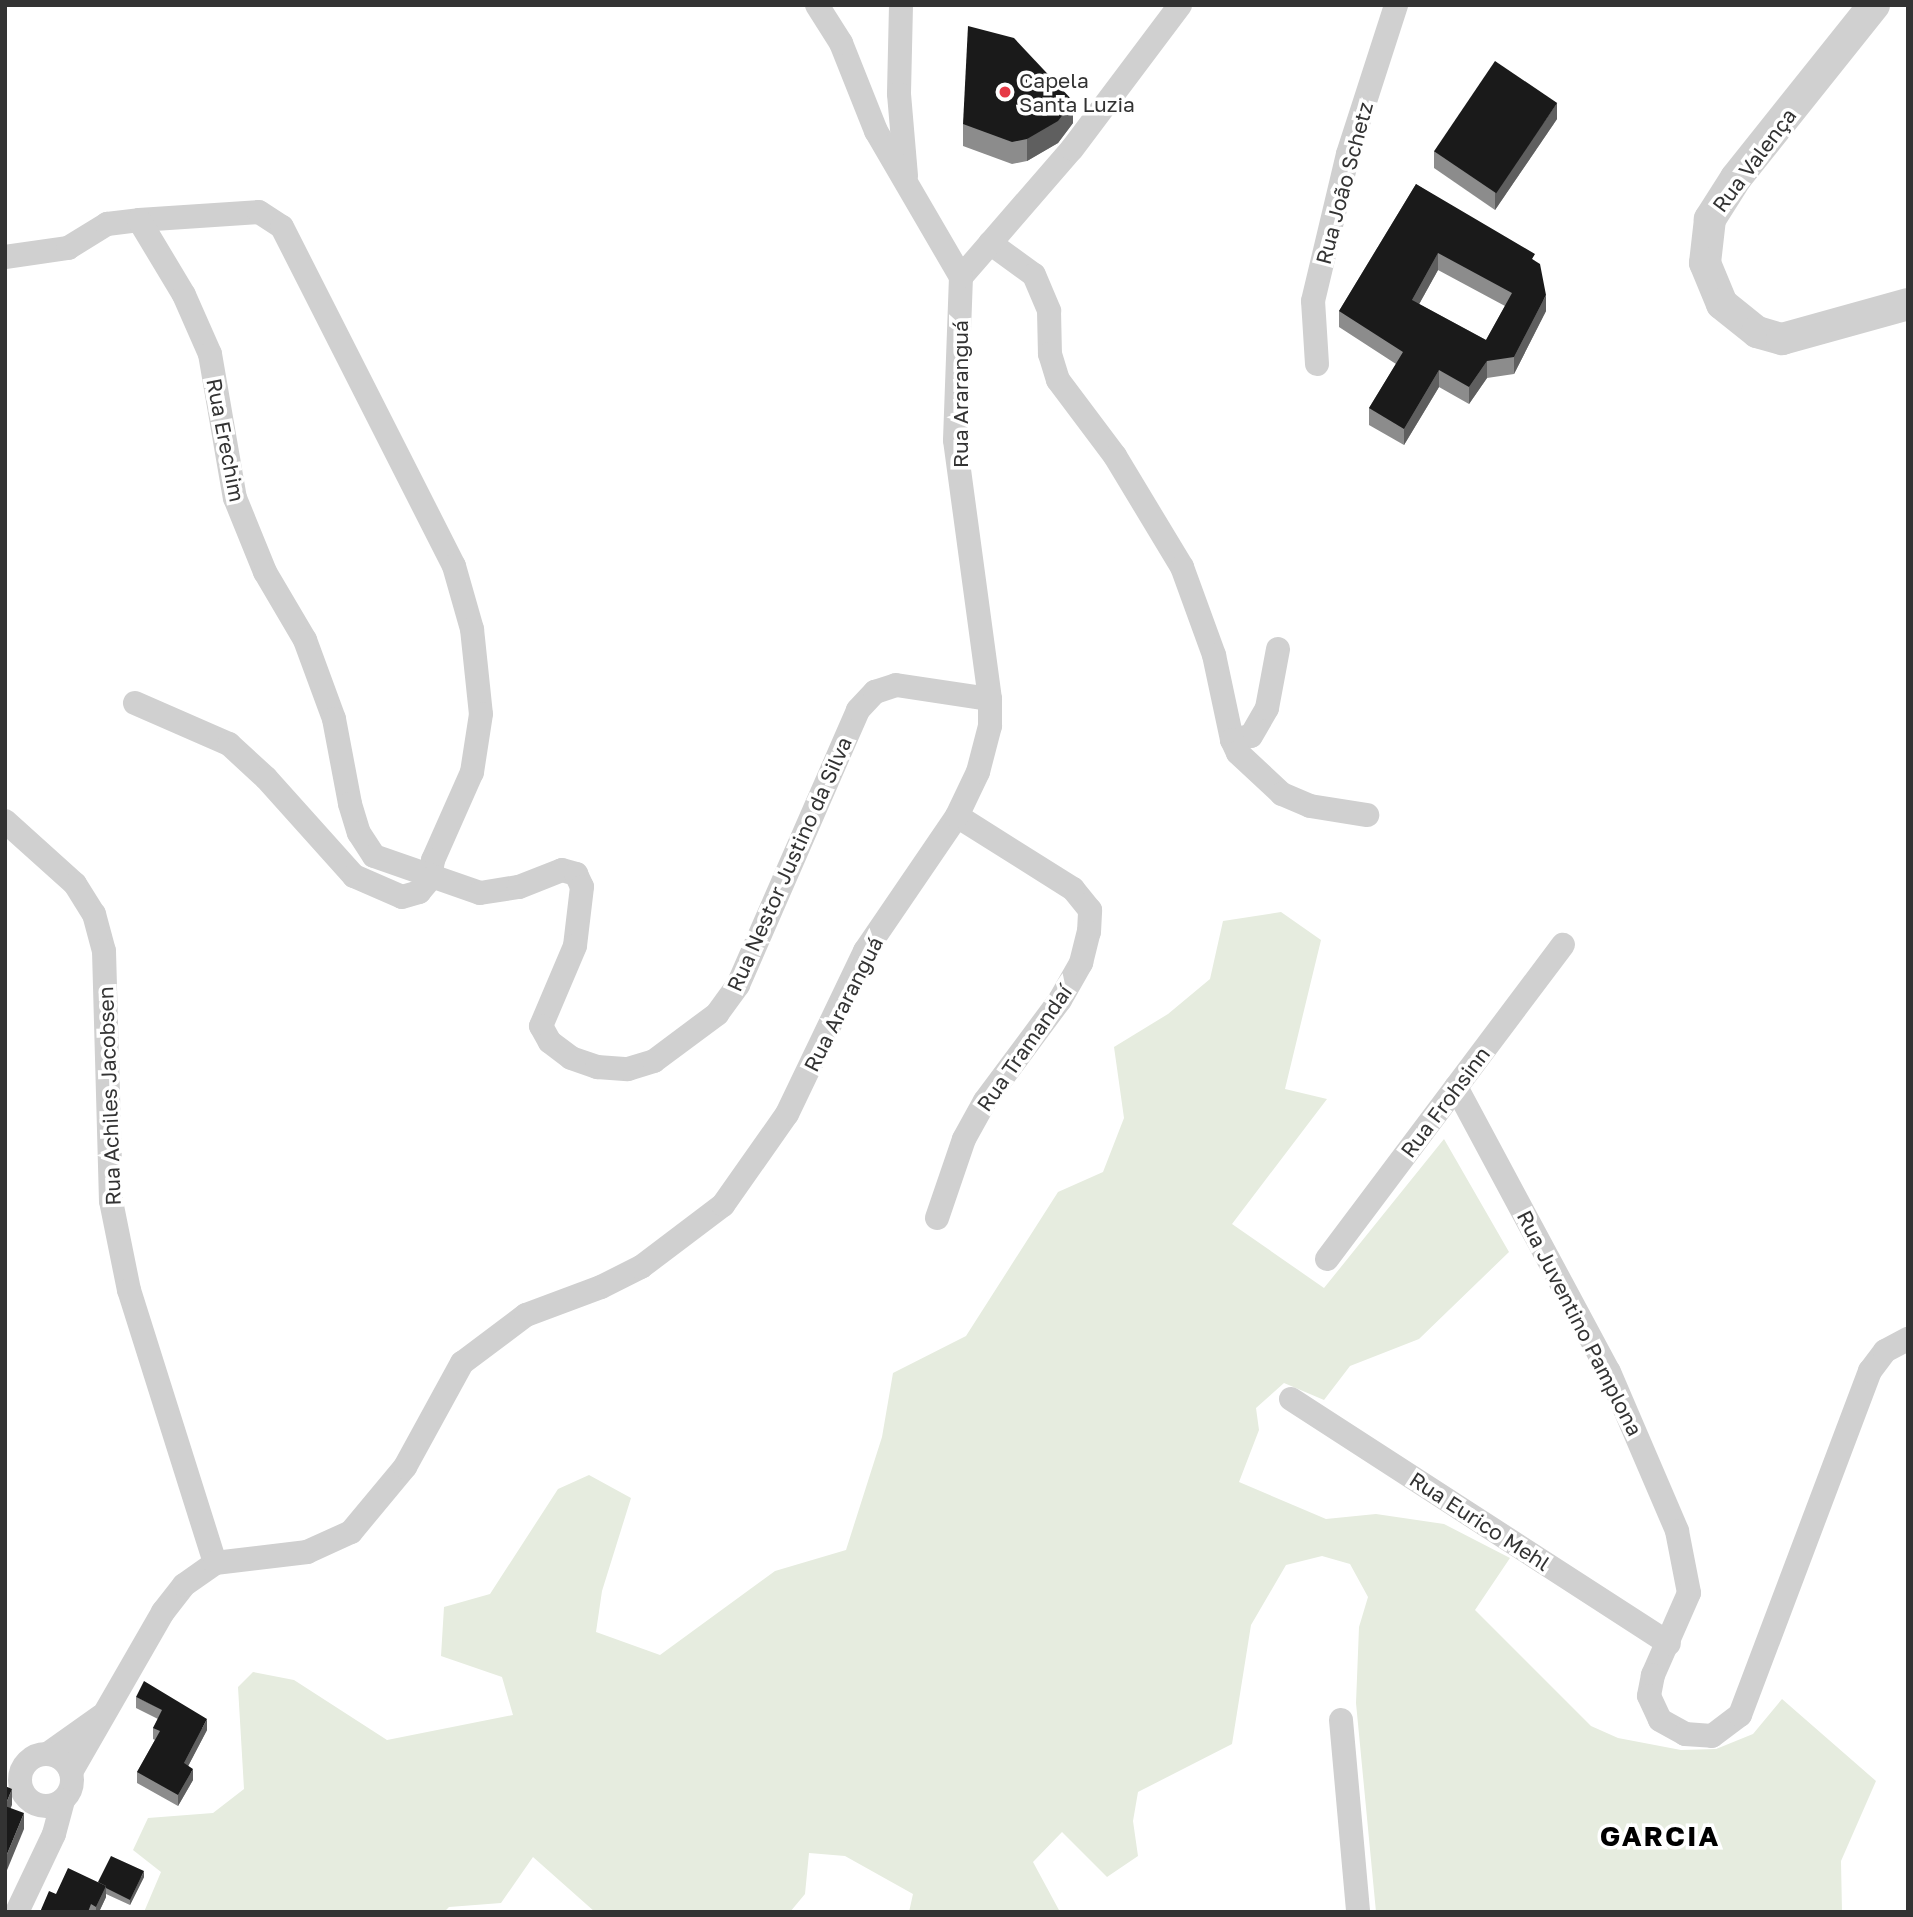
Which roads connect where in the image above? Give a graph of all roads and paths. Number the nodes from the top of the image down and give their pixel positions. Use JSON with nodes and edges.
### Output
{"nodes":[{"id":1,"x":817,"y":5,"type":"edge"},
{"id":2,"x":901,"y":5,"type":"edge"},
{"id":3,"x":1180,"y":5,"type":"edge"},
{"id":4,"x":1396,"y":5,"type":"edge"},
{"id":5,"x":1874,"y":5,"type":"edge"},
{"id":6,"x":906,"y":183,"type":"junction"},
{"id":7,"x":138,"y":220,"type":"junction"},
{"id":8,"x":990,"y":243,"type":"junction"},
{"id":9,"x":5,"y":257,"type":"edge"},
{"id":10,"x":961,"y":277,"type":"junction"},
{"id":11,"x":1908,"y":304,"type":"edge"},
{"id":12,"x":1317,"y":364,"type":"dead end"},
{"id":13,"x":1278,"y":649,"type":"dead end"},
{"id":14,"x":990,"y":699,"type":"junction"},
{"id":15,"x":135,"y":703,"type":"dead end"},
{"id":16,"x":1232,"y":740,"type":"junction"},
{"id":17,"x":1367,"y":815,"type":"dead end"},
{"id":18,"x":957,"y":816,"type":"junction"},
{"id":19,"x":5,"y":821,"type":"edge"},
{"id":20,"x":430,"y":879,"type":"junction"},
{"id":21,"x":1563,"y":945,"type":"dead end"},
{"id":22,"x":1456,"y":1087,"type":"junction"},
{"id":23,"x":937,"y":1218,"type":"dead end"},
{"id":24,"x":1327,"y":1259,"type":"dead end"},
{"id":25,"x":1908,"y":1339,"type":"edge"},
{"id":26,"x":1290,"y":1399,"type":"dead end"},
{"id":27,"x":215,"y":1563,"type":"junction"},
{"id":28,"x":1668,"y":1644,"type":"junction"},
{"id":29,"x":104,"y":1714,"type":"junction"},
{"id":30,"x":1341,"y":1720,"type":"dead end"},
{"id":31,"x":49,"y":1754,"type":"junction"},
{"id":32,"x":14,"y":1770,"type":"edge"},
{"id":33,"x":71,"y":1772,"type":"junction"},
{"id":34,"x":21,"y":1795,"type":"edge"},
{"id":35,"x":63,"y":1800,"type":"junction"},
{"id":36,"x":32,"y":1875,"type":"junction"},
{"id":37,"x":17,"y":1912,"type":"edge"},
{"id":38,"x":1358,"y":1912,"type":"edge"}],
"edges":[{"from":1,"to":6,"type":"street"},
{"from":2,"to":6,"type":"street"},
{"from":3,"to":8,"type":"street"},
{"from":4,"to":12,"type":"street","name":"Rua João Schetz"},
{"from":5,"to":11,"type":"street","name":"Rua Valença"},
{"from":6,"to":10,"type":"street"},
{"from":7,"to":9,"type":"street"},
{"from":7,"to":20,"type":"street","name":"Rua Erechim"},
{"from":7,"to":20,"type":"street"},
{"from":8,"to":10,"type":"street"},
{"from":8,"to":16,"type":"street"},
{"from":10,"to":14,"type":"street","name":"Rua Araranguá"},
{"from":13,"to":16,"type":"street"},
{"from":14,"to":18,"type":"street","name":"Rua Araranguá"},
{"from":14,"to":20,"type":"street","name":"Rua Nestor Justino da Silva"},
{"from":15,"to":20,"type":"street"},
{"from":16,"to":17,"type":"street"},
{"from":18,"to":23,"type":"street","name":"Rua Tramandaí"},
{"from":18,"to":27,"type":"street","name":"Rua Araranguá"},
{"from":19,"to":27,"type":"street","name":"Rua Achiles Jacobsen"},
{"from":21,"to":22,"type":"street","name":"Rua Frohsinn"},
{"from":22,"to":24,"type":"street","name":"Rua Frohsinn"},
{"from":22,"to":28,"type":"street","name":"Rua Juventino Pamplona"},
{"from":25,"to":28,"type":"street","name":"Rua Juventino Pamplona"},
{"from":26,"to":28,"type":"street","name":"Rua Eurico Mehl"},
{"from":27,"to":29,"type":"street","name":"Rua Araranguá"},
{"from":29,"to":31,"type":"street","name":"Rua Araranguá"},
{"from":29,"to":33,"type":"street","name":"Rua Araranguá"},
{"from":30,"to":38,"type":"street"},
{"from":31,"to":32,"type":"street"},
{"from":31,"to":33,"type":"street"},
{"from":32,"to":34,"type":"street"},
{"from":33,"to":35,"type":"street"},
{"from":34,"to":35,"type":"street"},
{"from":34,"to":36,"type":"street"},
{"from":35,"to":36,"type":"street"},
{"from":36,"to":37,"type":"street"}]}
